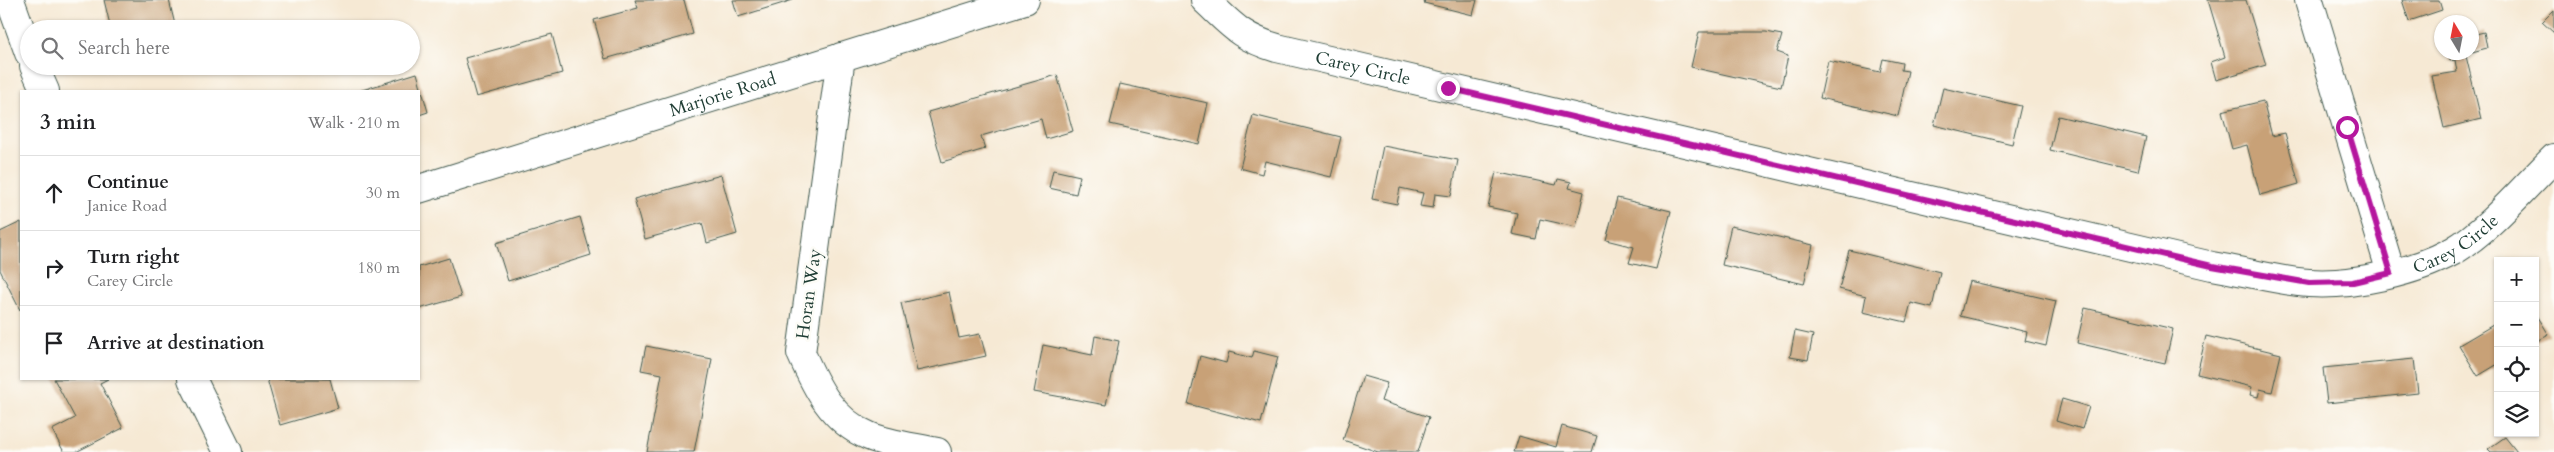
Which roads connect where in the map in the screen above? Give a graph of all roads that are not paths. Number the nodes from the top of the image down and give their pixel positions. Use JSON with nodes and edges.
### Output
{"nodes":[{"id":1,"x":10,"y":0,"type":"edge"},
{"id":2,"x":1023,"y":0,"type":"edge"},
{"id":3,"x":1206,"y":0,"type":"edge"},
{"id":4,"x":2309,"y":0,"type":"edge"},
{"id":5,"x":20,"y":28,"type":"edge"},
{"id":6,"x":841,"y":57,"type":"junction"},
{"id":7,"x":38,"y":75,"type":"edge"},
{"id":8,"x":45,"y":90,"type":"edge"},
{"id":9,"x":2554,"y":158,"type":"edge"},
{"id":10,"x":420,"y":189,"type":"edge"},
{"id":11,"x":2391,"y":273,"type":"junction"},
{"id":12,"x":192,"y":380,"type":"edge"},
{"id":13,"x":228,"y":452,"type":"edge"},
{"id":14,"x":937,"y":452,"type":"edge"}],
"edges":[{"from":1,"to":5,"type":"street"},
{"from":2,"to":6,"type":"street","name":"Marjorie Road"},
{"from":3,"to":11,"type":"street","name":"Carey Circle"},
{"from":4,"to":11,"type":"street"},
{"from":6,"to":10,"type":"street","name":"Marjorie Road"},
{"from":6,"to":14,"type":"street","name":"Horan Way"},
{"from":7,"to":8,"type":"street"},
{"from":9,"to":11,"type":"street","name":"Carey Circle"},
{"from":12,"to":13,"type":"street"}]}
